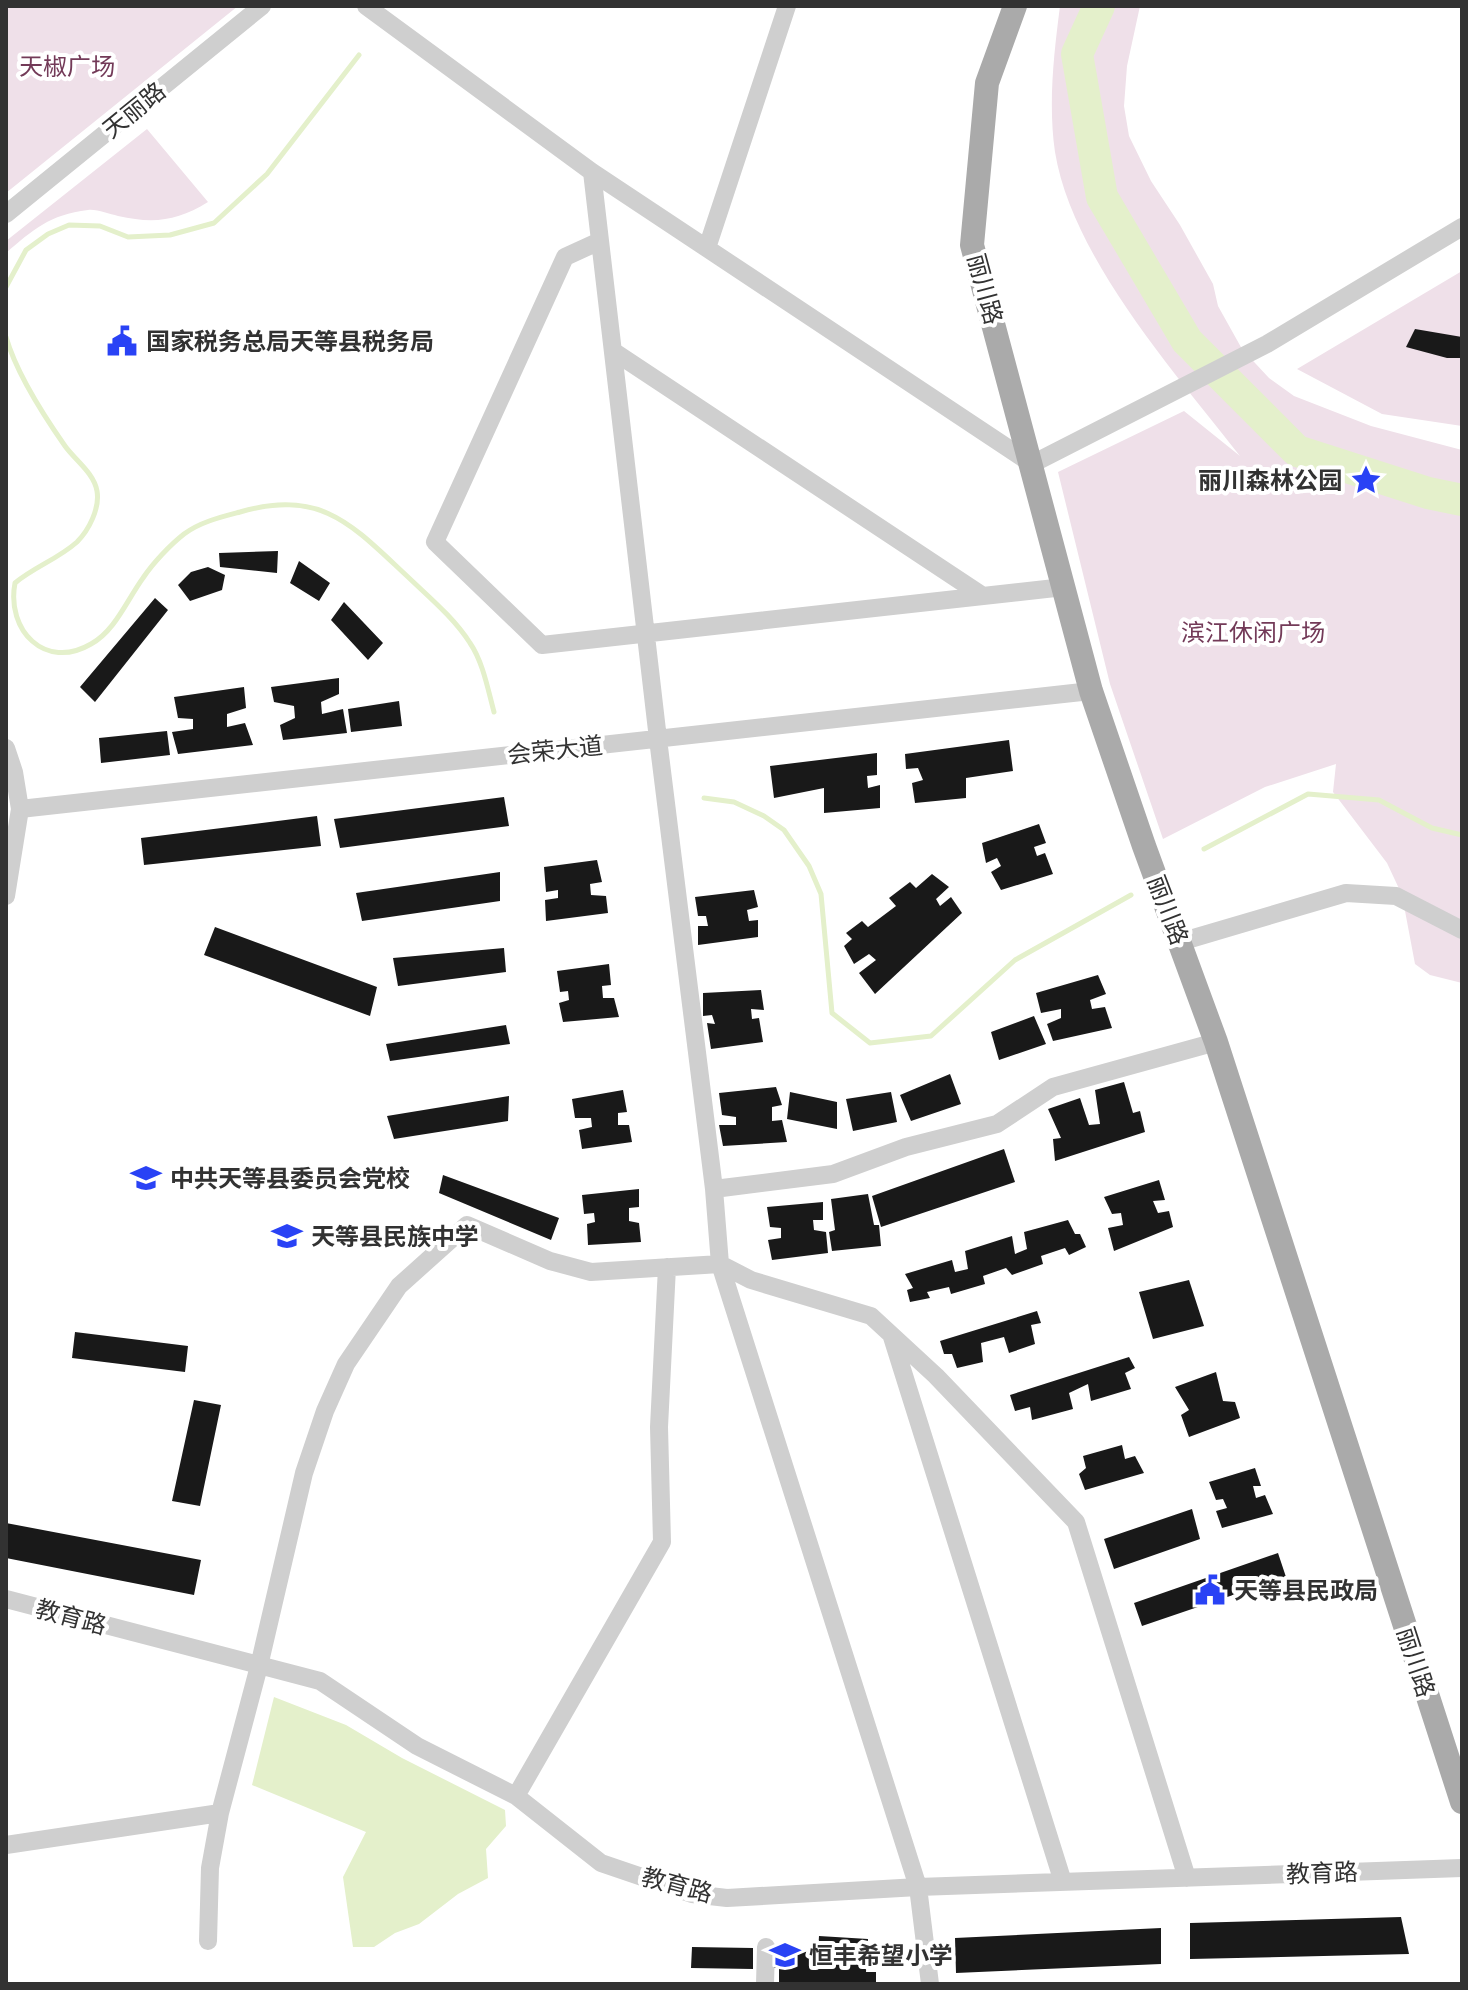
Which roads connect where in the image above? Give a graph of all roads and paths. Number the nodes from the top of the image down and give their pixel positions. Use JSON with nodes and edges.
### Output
{"nodes":[{"id":1,"x":262,"y":6,"type":"edge"},
{"id":2,"x":366,"y":6,"type":"edge"},
{"id":3,"x":787,"y":6,"type":"edge"},
{"id":4,"x":1015,"y":6,"type":"edge"},
{"id":5,"x":592,"y":172,"type":"junction"},
{"id":6,"x":6,"y":214,"type":"edge"},
{"id":7,"x":1462,"y":227,"type":"edge"},
{"id":8,"x":600,"y":241,"type":"junction"},
{"id":9,"x":707,"y":248,"type":"junction"},
{"id":10,"x":613,"y":351,"type":"junction"},
{"id":11,"x":1032,"y":464,"type":"junction"},
{"id":12,"x":1064,"y":587,"type":"junction"},
{"id":13,"x":983,"y":596,"type":"junction"},
{"id":14,"x":646,"y":633,"type":"junction"},
{"id":15,"x":1091,"y":691,"type":"junction"},
{"id":16,"x":658,"y":739,"type":"junction"},
{"id":17,"x":6,"y":748,"type":"edge"},
{"id":18,"x":20,"y":809,"type":"junction"},
{"id":19,"x":6,"y":896,"type":"edge"},
{"id":20,"x":1462,"y":930,"type":"edge"},
{"id":21,"x":1180,"y":942,"type":"junction"},
{"id":22,"x":1216,"y":1042,"type":"junction"},
{"id":23,"x":714,"y":1189,"type":"junction"},
{"id":24,"x":720,"y":1264,"type":"junction"},
{"id":25,"x":667,"y":1267,"type":"junction"},
{"id":26,"x":891,"y":1334,"type":"junction"},
{"id":27,"x":6,"y":1599,"type":"edge"},
{"id":28,"x":259,"y":1666,"type":"junction"},
{"id":29,"x":516,"y":1796,"type":"junction"},
{"id":30,"x":1462,"y":1802,"type":"edge"},
{"id":31,"x":220,"y":1813,"type":"junction"},
{"id":32,"x":6,"y":1845,"type":"edge"},
{"id":33,"x":1462,"y":1868,"type":"edge"},
{"id":34,"x":1187,"y":1878,"type":"junction"},
{"id":35,"x":1063,"y":1882,"type":"junction"},
{"id":36,"x":918,"y":1887,"type":"junction"},
{"id":37,"x":208,"y":1941,"type":"dead end"},
{"id":38,"x":766,"y":1947,"type":"dead end"},
{"id":39,"x":765,"y":1984,"type":"edge"},
{"id":40,"x":930,"y":1984,"type":"edge"}],
"edges":[{"from":1,"to":6,"type":"street","name":"天丽路"},
{"from":2,"to":5,"type":"street"},
{"from":3,"to":9,"type":"street"},
{"from":4,"to":11,"type":"main road","name":"丽川路"},
{"from":5,"to":8,"type":"street"},
{"from":5,"to":9,"type":"street"},
{"from":7,"to":11,"type":"street"},
{"from":8,"to":10,"type":"street"},
{"from":8,"to":14,"type":"street"},
{"from":9,"to":11,"type":"street"},
{"from":10,"to":13,"type":"street"},
{"from":10,"to":14,"type":"street"},
{"from":11,"to":12,"type":"main road","name":"丽川路"},
{"from":12,"to":13,"type":"street"},
{"from":12,"to":15,"type":"main road","name":"丽川路"},
{"from":13,"to":14,"type":"street"},
{"from":14,"to":16,"type":"street"},
{"from":15,"to":16,"type":"street","name":"会荣大道"},
{"from":15,"to":21,"type":"main road","name":"丽川路"},
{"from":16,"to":18,"type":"street","name":"会荣大道"},
{"from":16,"to":23,"type":"street"},
{"from":17,"to":18,"type":"street"},
{"from":18,"to":19,"type":"street"},
{"from":20,"to":21,"type":"street"},
{"from":21,"to":22,"type":"main road","name":"丽川路"},
{"from":22,"to":23,"type":"street"},
{"from":22,"to":30,"type":"main road","name":"丽川路"},
{"from":23,"to":24,"type":"street"},
{"from":24,"to":25,"type":"street"},
{"from":24,"to":26,"type":"street"},
{"from":24,"to":36,"type":"street"},
{"from":25,"to":28,"type":"street"},
{"from":25,"to":29,"type":"street"},
{"from":26,"to":34,"type":"street"},
{"from":26,"to":35,"type":"street"},
{"from":27,"to":28,"type":"street","name":"教育路"},
{"from":28,"to":29,"type":"street","name":"教育路"},
{"from":28,"to":31,"type":"street"},
{"from":29,"to":36,"type":"street","name":"教育路"},
{"from":31,"to":32,"type":"street"},
{"from":31,"to":37,"type":"street"},
{"from":33,"to":34,"type":"street","name":"教育路"},
{"from":34,"to":35,"type":"street","name":"教育路"},
{"from":35,"to":36,"type":"street","name":"教育路"},
{"from":36,"to":40,"type":"street"},
{"from":38,"to":39,"type":"street"}]}
